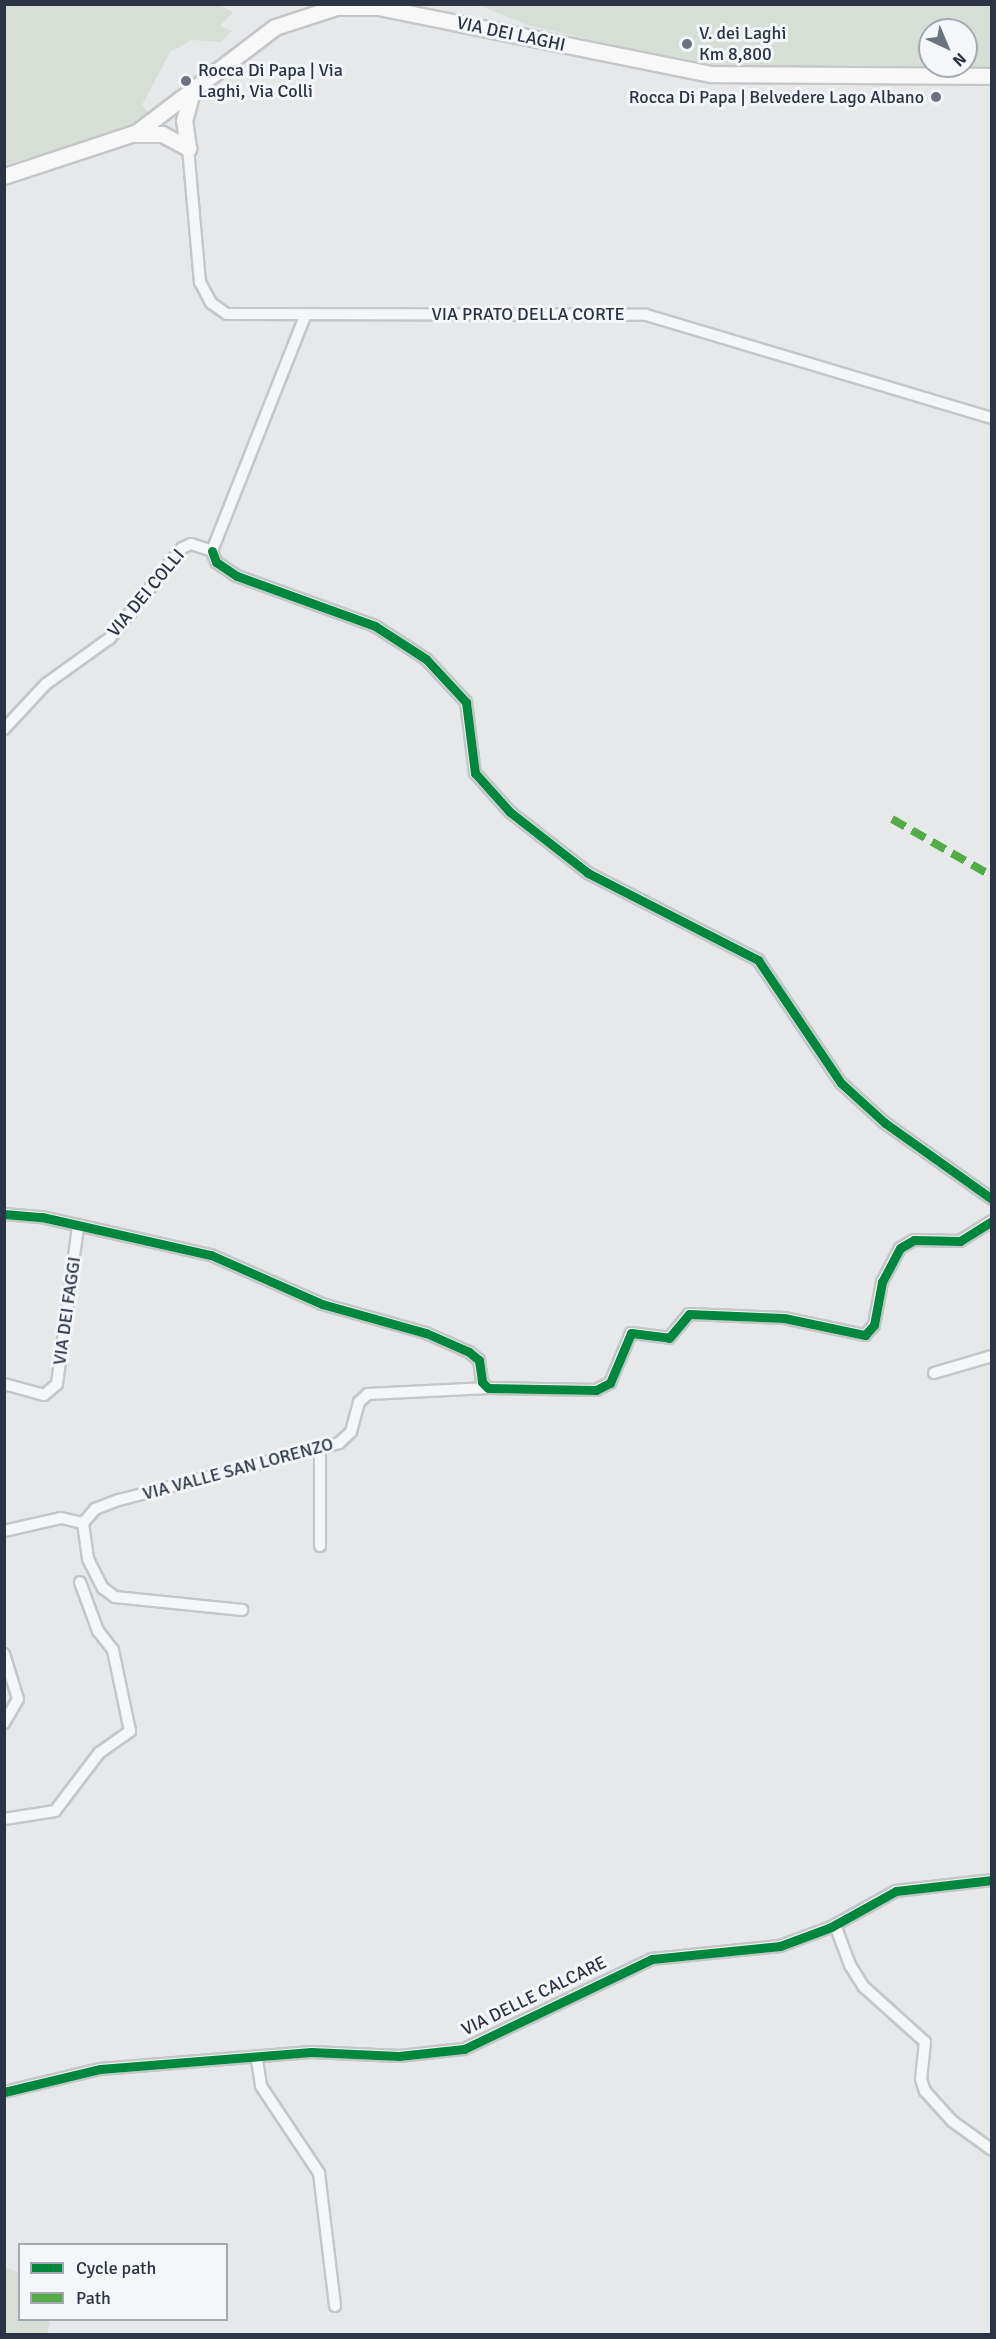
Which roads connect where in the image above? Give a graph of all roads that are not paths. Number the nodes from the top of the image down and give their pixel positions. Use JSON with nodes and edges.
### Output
{"nodes":[{"id":1,"x":992,"y":76,"type":"edge"},
{"id":2,"x":192,"y":91,"type":"junction"},
{"id":3,"x":162,"y":115,"type":"junction"},
{"id":4,"x":183,"y":127,"type":"junction"},
{"id":5,"x":129,"y":135,"type":"junction"},
{"id":6,"x":169,"y":136,"type":"junction"},
{"id":7,"x":188,"y":148,"type":"junction"},
{"id":8,"x":4,"y":176,"type":"edge"},
{"id":9,"x":305,"y":316,"type":"junction"},
{"id":10,"x":992,"y":418,"type":"edge"},
{"id":11,"x":212,"y":551,"type":"junction"},
{"id":12,"x":4,"y":729,"type":"edge"},
{"id":13,"x":992,"y":1199,"type":"edge"},
{"id":14,"x":4,"y":1214,"type":"edge"},
{"id":15,"x":992,"y":1221,"type":"edge"},
{"id":16,"x":78,"y":1226,"type":"junction"},
{"id":17,"x":992,"y":1356,"type":"edge"},
{"id":18,"x":934,"y":1373,"type":"dead end"},
{"id":19,"x":4,"y":1384,"type":"edge"},
{"id":20,"x":488,"y":1388,"type":"junction"},
{"id":21,"x":320,"y":1445,"type":"junction"},
{"id":22,"x":83,"y":1523,"type":"junction"},
{"id":23,"x":4,"y":1531,"type":"edge"},
{"id":24,"x":320,"y":1546,"type":"dead end"},
{"id":25,"x":80,"y":1582,"type":"dead end"},
{"id":26,"x":242,"y":1610,"type":"dead end"},
{"id":27,"x":4,"y":1654,"type":"edge"},
{"id":28,"x":4,"y":1723,"type":"edge"},
{"id":29,"x":4,"y":1819,"type":"edge"},
{"id":30,"x":992,"y":1880,"type":"edge"},
{"id":31,"x":835,"y":1925,"type":"junction"},
{"id":32,"x":257,"y":2060,"type":"junction"},
{"id":33,"x":4,"y":2092,"type":"edge"},
{"id":34,"x":992,"y":2150,"type":"edge"},
{"id":35,"x":335,"y":2306,"type":"dead end"}],
"edges":[{"from":1,"to":2,"type":"main road","name":"VIA DEI LAGHI"},
{"from":2,"to":3,"type":"main road","name":"VIA DEI LAGHI"},
{"from":2,"to":4,"type":"main road"},
{"from":3,"to":4,"type":"main road"},
{"from":3,"to":5,"type":"main road","name":"VIA DEI LAGHI"},
{"from":3,"to":6,"type":"main road"},
{"from":4,"to":7,"type":"main road"},
{"from":5,"to":6,"type":"main road"},
{"from":5,"to":8,"type":"main road","name":"VIA DEI LAGHI"},
{"from":6,"to":7,"type":"main road"},
{"from":7,"to":9,"type":"street","name":"VIA PRATO DELLA CORTE"},
{"from":9,"to":10,"type":"street","name":"VIA PRATO DELLA CORTE"},
{"from":9,"to":11,"type":"street","name":"VIA DEI COLLI"},
{"from":11,"to":12,"type":"street","name":"VIA DEI COLLI"},
{"from":11,"to":13,"type":"street"},
{"from":14,"to":16,"type":"street"},
{"from":15,"to":20,"type":"street"},
{"from":16,"to":19,"type":"street","name":"VIA DEI FAGGI"},
{"from":16,"to":20,"type":"street"},
{"from":17,"to":18,"type":"street"},
{"from":20,"to":21,"type":"street","name":"VIA VALLE SAN LORENZO"},
{"from":21,"to":22,"type":"street","name":"VIA VALLE SAN LORENZO"},
{"from":21,"to":24,"type":"street"},
{"from":22,"to":23,"type":"street"},
{"from":22,"to":26,"type":"street"},
{"from":25,"to":29,"type":"street"},
{"from":27,"to":28,"type":"street"},
{"from":30,"to":31,"type":"street","name":"VIA DELLE CALCARE"},
{"from":31,"to":32,"type":"street","name":"VIA DELLE CALCARE"},
{"from":31,"to":34,"type":"street"},
{"from":32,"to":33,"type":"street","name":"VIA DELLE CALCARE"},
{"from":32,"to":35,"type":"street"}]}
